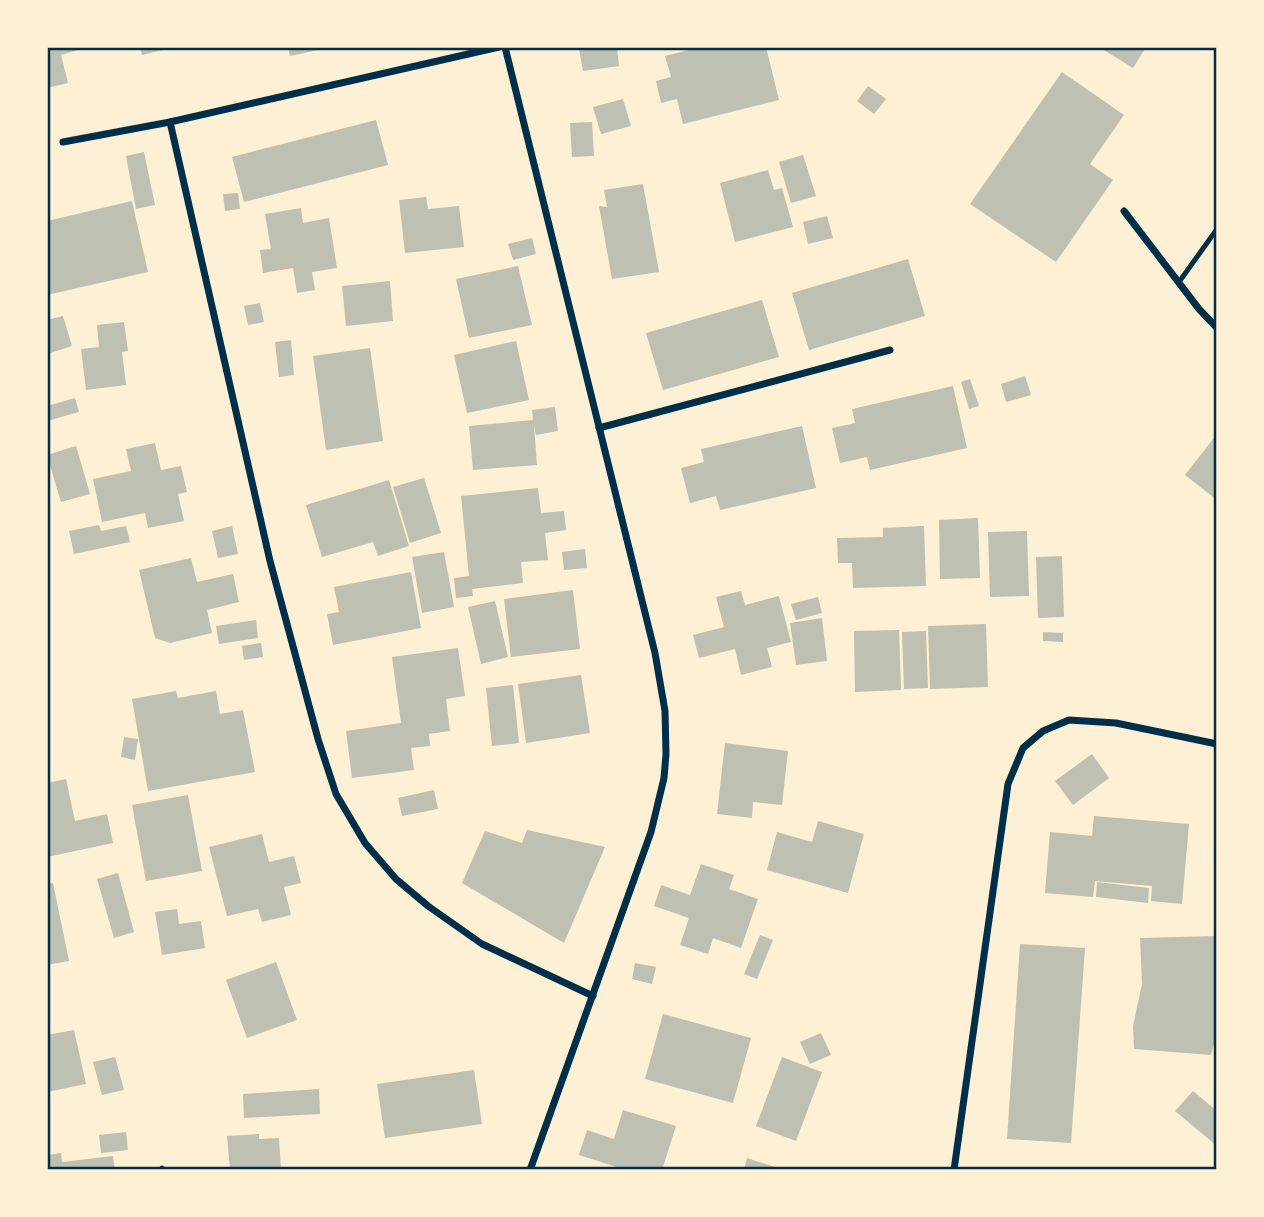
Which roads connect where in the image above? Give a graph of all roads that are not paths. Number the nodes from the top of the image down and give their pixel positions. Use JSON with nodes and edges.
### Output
{"nodes":[{"id":1,"x":499,"y":47,"type":"edge"},
{"id":2,"x":505,"y":47,"type":"edge"},
{"id":3,"x":170,"y":122,"type":"junction"},
{"id":4,"x":63,"y":142,"type":"dead end"},
{"id":5,"x":1124,"y":211,"type":"dead end"},
{"id":6,"x":1217,"y":229,"type":"edge"},
{"id":7,"x":1179,"y":282,"type":"junction"},
{"id":8,"x":1217,"y":328,"type":"edge"},
{"id":9,"x":890,"y":350,"type":"dead end"},
{"id":10,"x":599,"y":428,"type":"junction"},
{"id":11,"x":1217,"y":744,"type":"edge"},
{"id":12,"x":593,"y":996,"type":"junction"},
{"id":13,"x":530,"y":1170,"type":"edge"},
{"id":14,"x":954,"y":1170,"type":"edge"}],
"edges":[{"from":1,"to":3,"type":"street"},
{"from":2,"to":10,"type":"street"},
{"from":3,"to":4,"type":"street"},
{"from":3,"to":12,"type":"street"},
{"from":5,"to":7,"type":"street"},
{"from":6,"to":7,"type":"lane"},
{"from":7,"to":8,"type":"street"},
{"from":9,"to":10,"type":"street"},
{"from":10,"to":12,"type":"street"},
{"from":11,"to":14,"type":"street"},
{"from":12,"to":13,"type":"street"}]}
